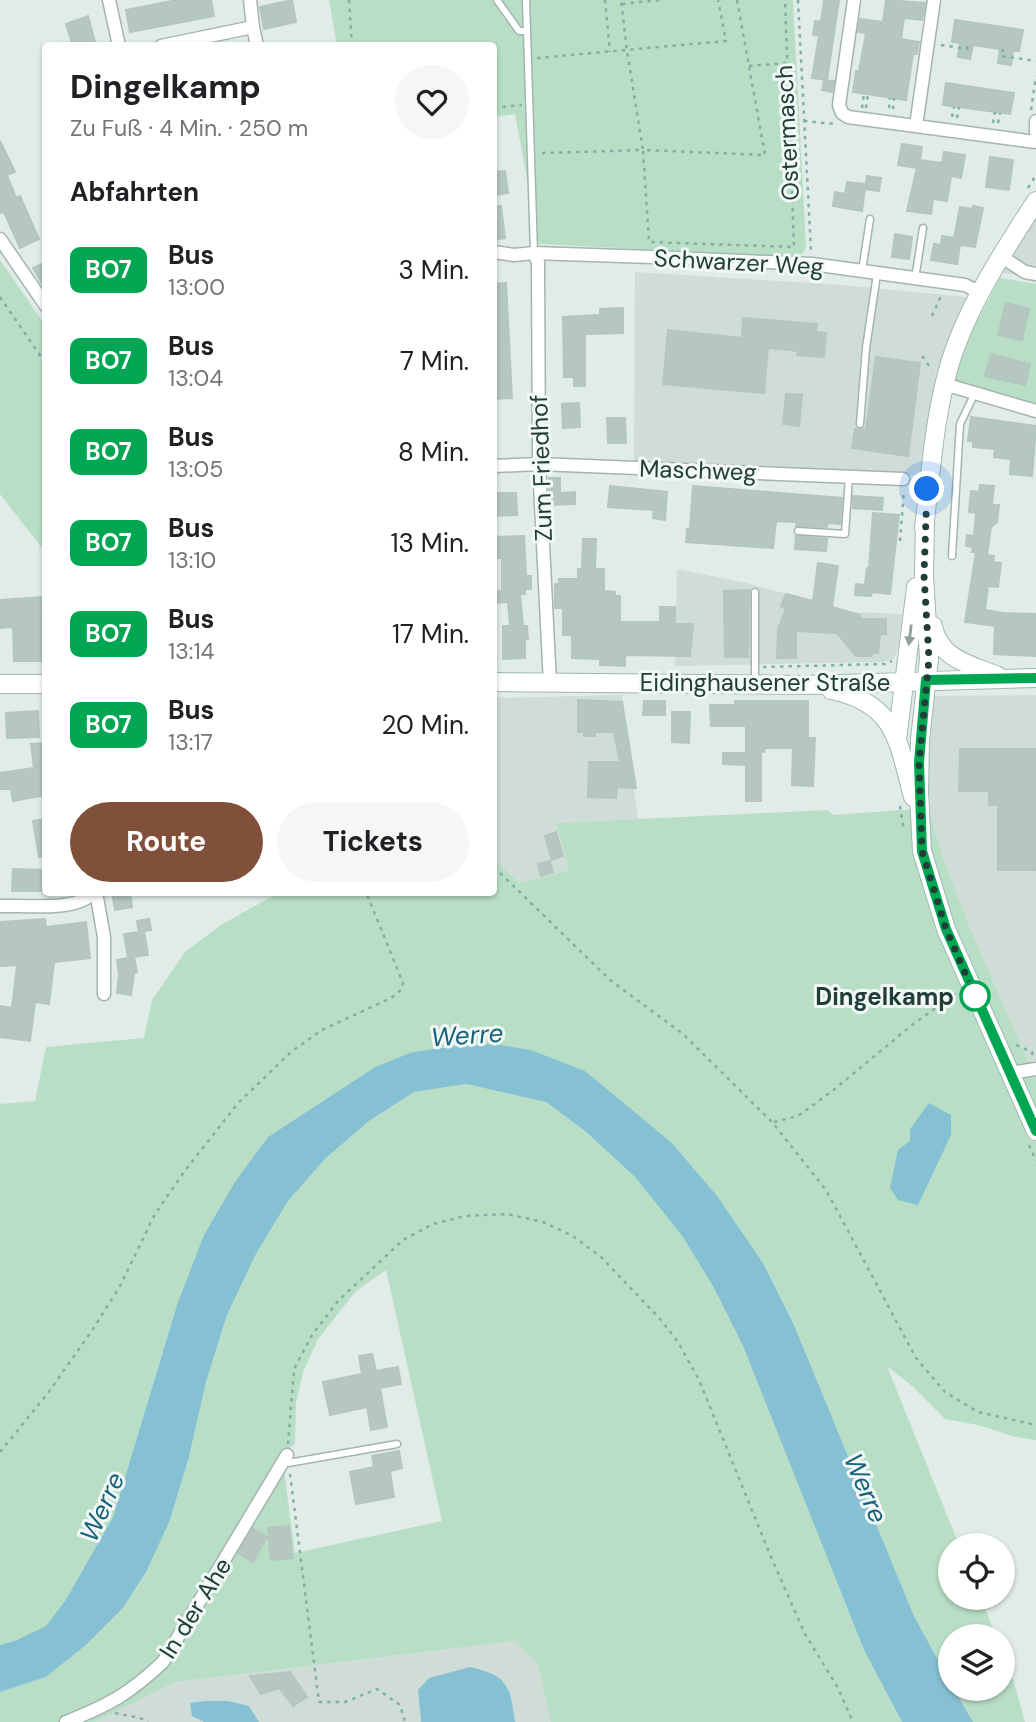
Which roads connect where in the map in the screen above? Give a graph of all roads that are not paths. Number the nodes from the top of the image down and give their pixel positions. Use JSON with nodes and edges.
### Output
{"nodes":[{"id":1,"x":109,"y":0,"type":"edge"},
{"id":2,"x":250,"y":0,"type":"edge"},
{"id":3,"x":497,"y":0,"type":"edge"},
{"id":4,"x":526,"y":0,"type":"edge"},
{"id":5,"x":854,"y":0,"type":"edge"},
{"id":6,"x":934,"y":0,"type":"edge"},
{"id":7,"x":253,"y":27,"type":"junction"},
{"id":8,"x":527,"y":31,"type":"junction"},
{"id":9,"x":118,"y":42,"type":"edge"},
{"id":10,"x":180,"y":42,"type":"edge"},
{"id":11,"x":256,"y":42,"type":"edge"},
{"id":12,"x":1036,"y":121,"type":"edge"},
{"id":13,"x":916,"y":125,"type":"junction"},
{"id":14,"x":1036,"y":132,"type":"edge"},
{"id":15,"x":1036,"y":142,"type":"edge"},
{"id":16,"x":1036,"y":201,"type":"edge"},
{"id":17,"x":870,"y":219,"type":"dead end"},
{"id":18,"x":923,"y":228,"type":"dead end"},
{"id":19,"x":0,"y":239,"type":"edge"},
{"id":20,"x":497,"y":252,"type":"edge"},
{"id":21,"x":534,"y":253,"type":"junction"},
{"id":22,"x":1002,"y":257,"type":"junction"},
{"id":23,"x":862,"y":271,"type":"junction"},
{"id":24,"x":877,"y":274,"type":"junction"},
{"id":25,"x":1036,"y":274,"type":"edge"},
{"id":26,"x":915,"y":279,"type":"junction"},
{"id":27,"x":981,"y":293,"type":"junction"},
{"id":28,"x":42,"y":300,"type":"edge"},
{"id":29,"x":939,"y":379,"type":"junction"},
{"id":30,"x":975,"y":393,"type":"junction"},
{"id":31,"x":1036,"y":411,"type":"edge"},
{"id":32,"x":860,"y":424,"type":"dead end"},
{"id":33,"x":539,"y":464,"type":"junction"},
{"id":34,"x":497,"y":466,"type":"edge"},
{"id":35,"x":849,"y":477,"type":"junction"},
{"id":36,"x":904,"y":480,"type":"road end"},
{"id":37,"x":925,"y":519,"type":"junction"},
{"id":38,"x":798,"y":531,"type":"dead end"},
{"id":39,"x":953,"y":556,"type":"dead end"},
{"id":40,"x":924,"y":575,"type":"junction"},
{"id":41,"x":755,"y":592,"type":"dead end"},
{"id":42,"x":755,"y":676,"type":"junction"},
{"id":43,"x":1004,"y":678,"type":"junction"},
{"id":44,"x":1036,"y":678,"type":"edge"},
{"id":45,"x":926,"y":680,"type":"junction"},
{"id":46,"x":904,"y":681,"type":"junction"},
{"id":47,"x":497,"y":682,"type":"edge"},
{"id":48,"x":0,"y":684,"type":"edge"},
{"id":49,"x":42,"y":684,"type":"edge"},
{"id":50,"x":550,"y":684,"type":"junction"},
{"id":51,"x":807,"y":685,"type":"junction"},
{"id":52,"x":897,"y":740,"type":"junction"},
{"id":53,"x":920,"y":822,"type":"junction"},
{"id":54,"x":92,"y":896,"type":"edge"},
{"id":55,"x":95,"y":896,"type":"edge"},
{"id":56,"x":0,"y":906,"type":"edge"},
{"id":57,"x":104,"y":994,"type":"dead end"},
{"id":58,"x":1036,"y":1069,"type":"edge"},
{"id":59,"x":1010,"y":1073,"type":"junction"},
{"id":60,"x":1036,"y":1131,"type":"edge"},
{"id":61,"x":397,"y":1444,"type":"dead end"},
{"id":62,"x":288,"y":1459,"type":"joint"},
{"id":63,"x":66,"y":1722,"type":"edge"}],
"edges":[{"from":1,"to":9,"type":"street"},
{"from":2,"to":7,"type":"street"},
{"from":3,"to":8,"type":"lane"},
{"from":4,"to":8,"type":"lane"},
{"from":5,"to":13,"type":"street"},
{"from":6,"to":13,"type":"street"},
{"from":7,"to":10,"type":"street"},
{"from":7,"to":11,"type":"street"},
{"from":8,"to":21,"type":"lane"},
{"from":12,"to":14,"type":"street"},
{"from":13,"to":15,"type":"street"},
{"from":16,"to":22,"type":"main road"},
{"from":17,"to":23,"type":"lane"},
{"from":18,"to":26,"type":"lane"},
{"from":19,"to":28,"type":"street"},
{"from":20,"to":21,"type":"street","name":"Schwarzer Weg"},
{"from":21,"to":23,"type":"street","name":"Schwarzer Weg"},
{"from":21,"to":33,"type":"street","name":"Zum Friedhof"},
{"from":22,"to":25,"type":"street"},
{"from":22,"to":27,"type":"main road"},
{"from":23,"to":24,"type":"street","name":"Schwarzer Weg"},
{"from":24,"to":26,"type":"street","name":"Schwarzer Weg"},
{"from":24,"to":32,"type":"lane"},
{"from":26,"to":27,"type":"street","name":"Schwarzer Weg"},
{"from":27,"to":29,"type":"main road"},
{"from":29,"to":30,"type":"street"},
{"from":29,"to":37,"type":"main road"},
{"from":30,"to":31,"type":"street"},
{"from":30,"to":39,"type":"lane"},
{"from":33,"to":34,"type":"street","name":"Maschweg"},
{"from":33,"to":35,"type":"street","name":"Maschweg"},
{"from":33,"to":50,"type":"street","name":"Zum Friedhof"},
{"from":35,"to":36,"type":"street","name":"Maschweg"},
{"from":35,"to":38,"type":"lane"},
{"from":37,"to":40,"type":"main road"},
{"from":37,"to":46,"type":"main road","one_way":true},
{"from":40,"to":43,"type":"main road"},
{"from":40,"to":45,"type":"main road"},
{"from":41,"to":42,"type":"lane"},
{"from":42,"to":50,"type":"main road","name":"Eidinghausener Straße"},
{"from":42,"to":51,"type":"main road","name":"Eidinghausener Straße"},
{"from":43,"to":44,"type":"main road","name":"Eidinghausener Straße"},
{"from":43,"to":45,"type":"main road","name":"Eidinghausener Straße"},
{"from":45,"to":46,"type":"main road","name":"Eidinghausener Straße"},
{"from":45,"to":53,"type":"main road"},
{"from":46,"to":51,"type":"main road","name":"Eidinghausener Straße"},
{"from":46,"to":52,"type":"main road"},
{"from":47,"to":50,"type":"main road","name":"Eidinghausener Straße"},
{"from":48,"to":49,"type":"main road"},
{"from":51,"to":52,"type":"main road"},
{"from":52,"to":53,"type":"main road"},
{"from":53,"to":59,"type":"main road"},
{"from":54,"to":56,"type":"street"},
{"from":55,"to":57,"type":"street"},
{"from":58,"to":59,"type":"street"},
{"from":59,"to":60,"type":"main road"},
{"from":61,"to":62,"type":"lane"},
{"from":62,"to":63,"type":"street","name":"In der Ahe"}]}
